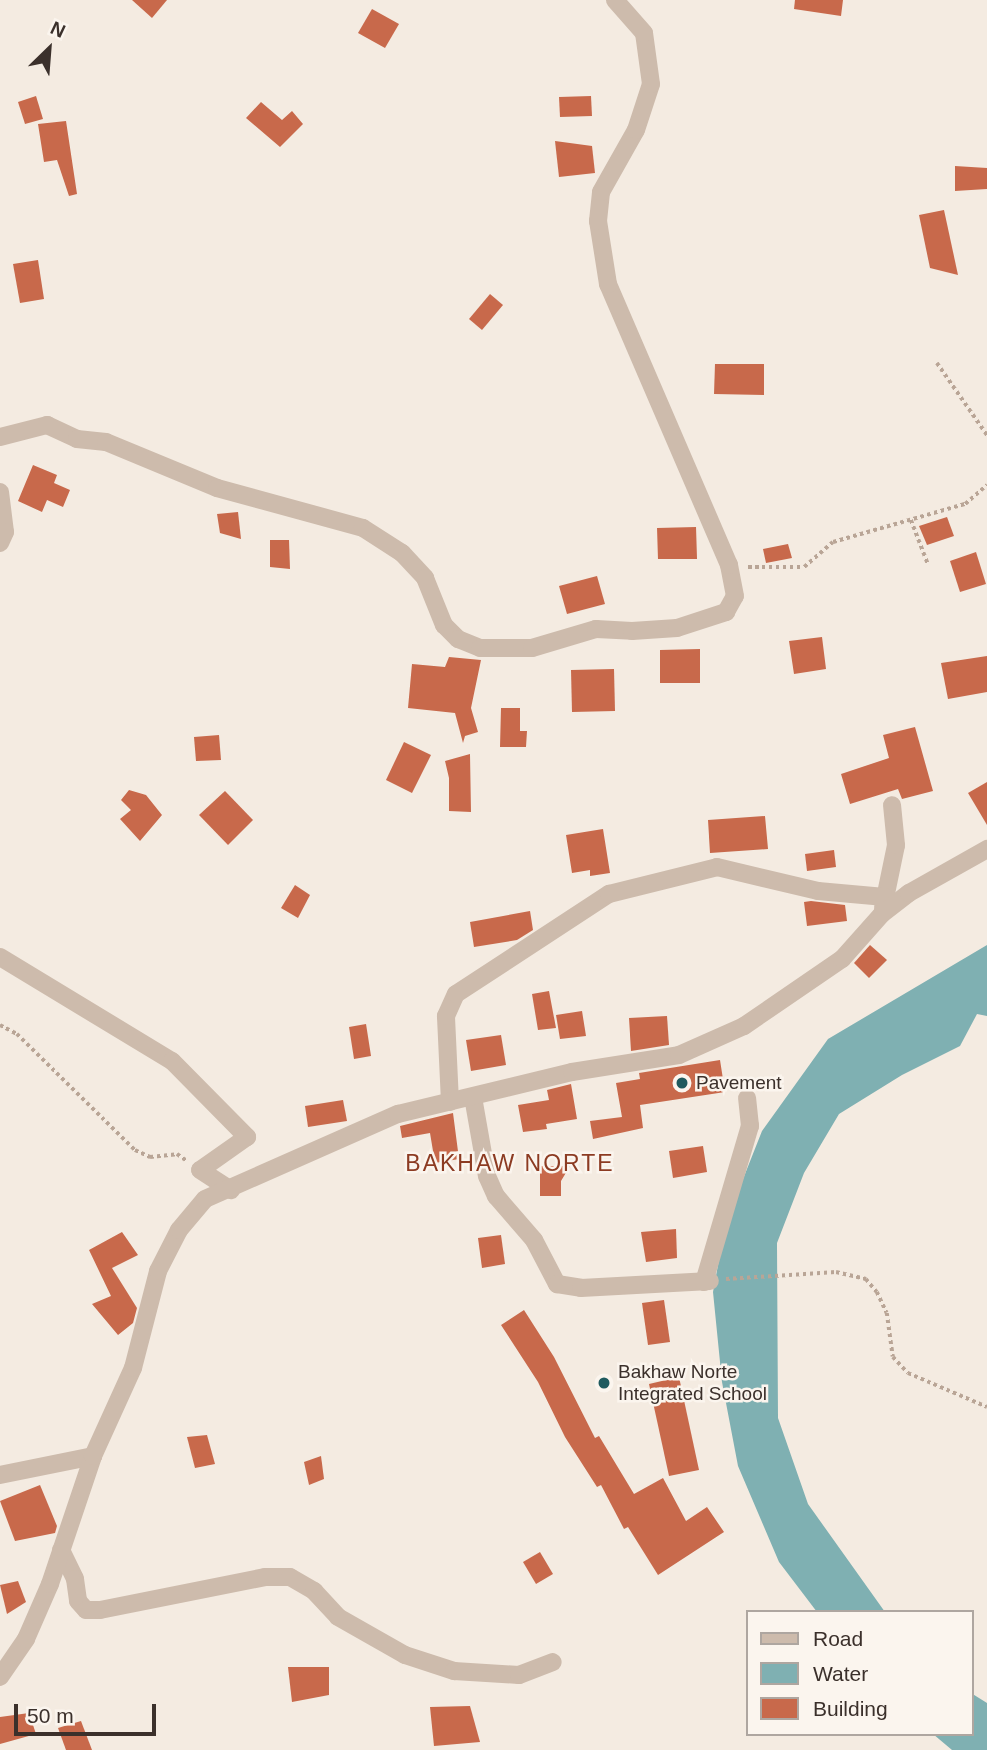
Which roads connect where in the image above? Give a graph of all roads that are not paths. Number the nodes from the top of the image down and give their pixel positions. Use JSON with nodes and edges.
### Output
{"nodes":[{"id":1,"x":615,"y":0,"type":"edge"},
{"id":2,"x":0,"y":437,"type":"edge"},
{"id":3,"x":0,"y":492,"type":"edge"},
{"id":4,"x":0,"y":543,"type":"edge"},
{"id":5,"x":892,"y":805,"type":"dead end"},
{"id":6,"x":987,"y":849,"type":"edge"},
{"id":7,"x":883,"y":906,"type":"junction"},
{"id":8,"x":0,"y":957,"type":"edge"},
{"id":9,"x":473,"y":1097,"type":"junction"},
{"id":10,"x":747,"y":1098,"type":"dead end"},
{"id":11,"x":450,"y":1102,"type":"junction"},
{"id":12,"x":231,"y":1190,"type":"junction"},
{"id":13,"x":93,"y":1457,"type":"junction"},
{"id":14,"x":0,"y":1475,"type":"edge"},
{"id":15,"x":61,"y":1550,"type":"junction"},
{"id":16,"x":553,"y":1662,"type":"dead end"},
{"id":17,"x":0,"y":1676,"type":"edge"}],
"edges":[{"from":1,"to":2,"type":"street"},
{"from":3,"to":4,"type":"street"},
{"from":5,"to":7,"type":"street"},
{"from":6,"to":7,"type":"street"},
{"from":7,"to":9,"type":"street"},
{"from":7,"to":11,"type":"street"},
{"from":8,"to":12,"type":"street"},
{"from":9,"to":10,"type":"street"},
{"from":9,"to":11,"type":"street"},
{"from":11,"to":12,"type":"street"},
{"from":12,"to":13,"type":"street"},
{"from":13,"to":14,"type":"street"},
{"from":13,"to":15,"type":"street"},
{"from":15,"to":16,"type":"street"},
{"from":15,"to":17,"type":"street"}]}
